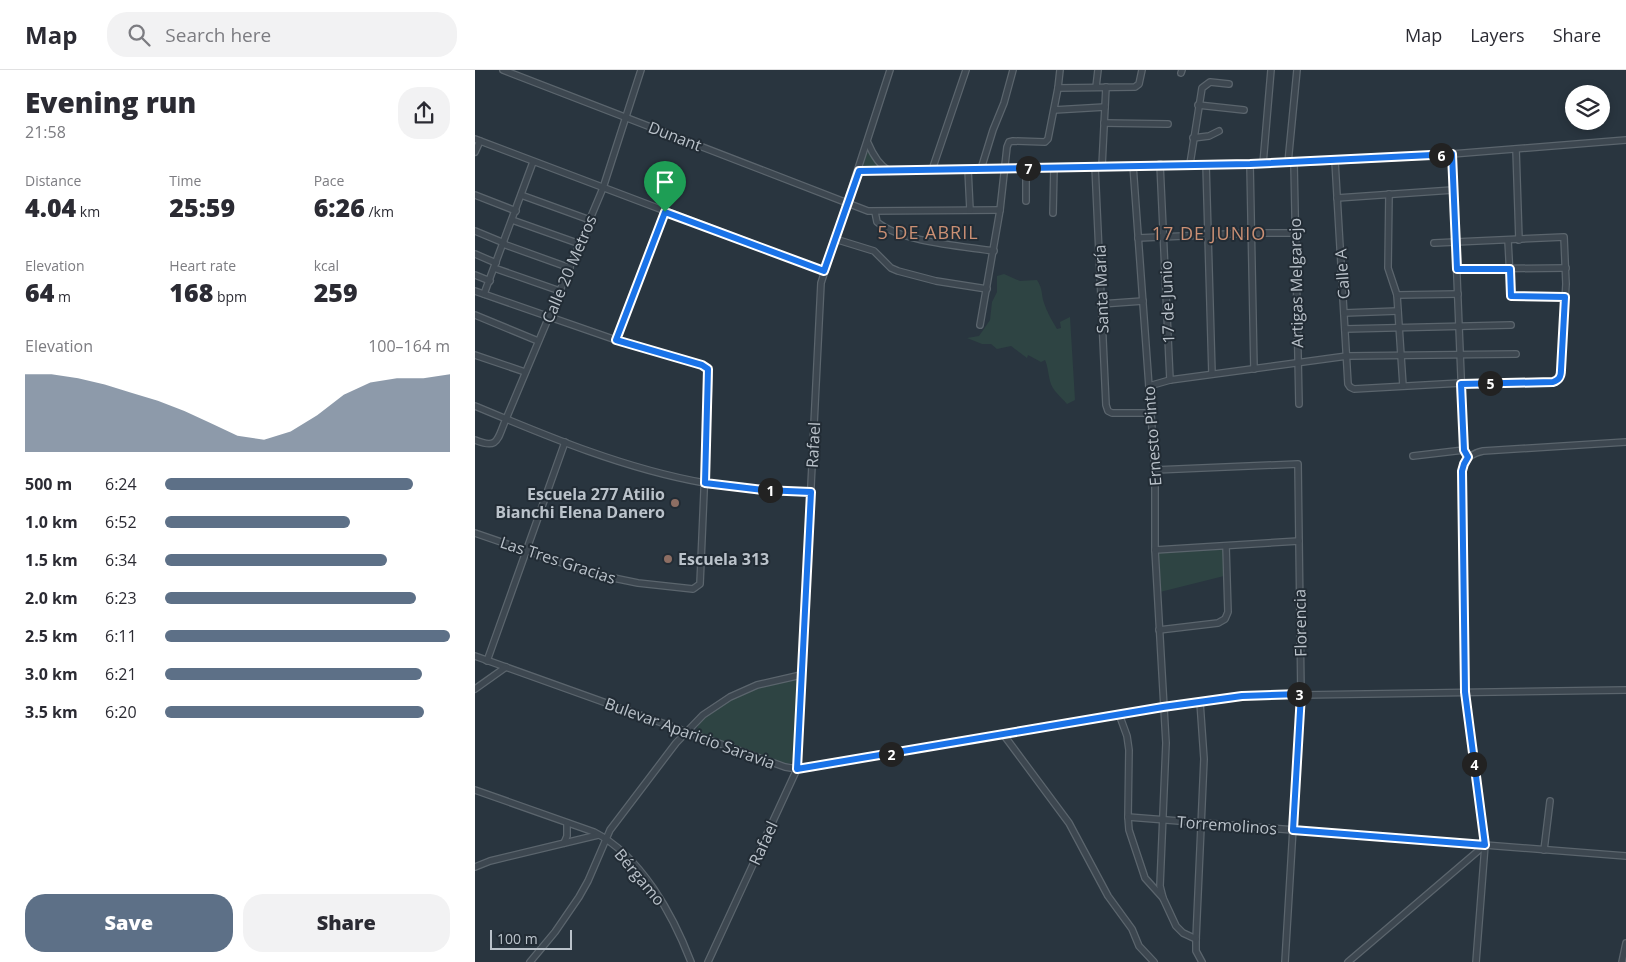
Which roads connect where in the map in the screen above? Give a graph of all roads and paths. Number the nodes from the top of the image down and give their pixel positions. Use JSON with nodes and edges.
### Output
{"nodes":[{"id":1,"x":503,"y":70,"type":"edge"},
{"id":2,"x":641,"y":70,"type":"edge"},
{"id":3,"x":890,"y":70,"type":"edge"},
{"id":4,"x":966,"y":70,"type":"edge"},
{"id":5,"x":1013,"y":70,"type":"edge"},
{"id":6,"x":1060,"y":70,"type":"edge"},
{"id":7,"x":1098,"y":70,"type":"edge"},
{"id":8,"x":1142,"y":70,"type":"edge"},
{"id":9,"x":1271,"y":70,"type":"edge"},
{"id":10,"x":1297,"y":70,"type":"edge"},
{"id":11,"x":1229,"y":84,"type":"dead end"},
{"id":12,"x":1096,"y":87,"type":"junction"},
{"id":13,"x":1106,"y":87,"type":"junction"},
{"id":14,"x":1058,"y":88,"type":"junction"},
{"id":15,"x":1198,"y":105,"type":"junction"},
{"id":16,"x":1105,"y":107,"type":"junction"},
{"id":17,"x":1054,"y":110,"type":"junction"},
{"id":18,"x":1245,"y":110,"type":"dead end"},
{"id":19,"x":627,"y":117,"type":"junction"},
{"id":20,"x":1104,"y":123,"type":"junction"},
{"id":21,"x":1167,"y":124,"type":"dead end"},
{"id":22,"x":1219,"y":131,"type":"dead end"},
{"id":23,"x":1193,"y":138,"type":"junction"},
{"id":24,"x":477,"y":140,"type":"edge"},
{"id":25,"x":1626,"y":140,"type":"edge"},
{"id":26,"x":868,"y":143,"type":"junction"},
{"id":27,"x":1516,"y":149,"type":"junction"},
{"id":28,"x":475,"y":152,"type":"edge"},
{"id":29,"x":1452,"y":154,"type":"junction"},
{"id":30,"x":1335,"y":161,"type":"junction"},
{"id":31,"x":533,"y":162,"type":"junction"},
{"id":32,"x":1291,"y":163,"type":"junction"},
{"id":33,"x":1160,"y":164,"type":"junction"},
{"id":34,"x":1190,"y":164,"type":"junction"},
{"id":35,"x":1206,"y":164,"type":"junction"},
{"id":36,"x":1250,"y":164,"type":"junction"},
{"id":37,"x":1263,"y":164,"type":"junction"},
{"id":38,"x":1133,"y":165,"type":"junction"},
{"id":39,"x":1099,"y":166,"type":"junction"},
{"id":40,"x":1053,"y":167,"type":"junction"},
{"id":41,"x":1026,"y":168,"type":"junction"},
{"id":42,"x":969,"y":169,"type":"junction"},
{"id":43,"x":981,"y":169,"type":"junction"},
{"id":44,"x":1004,"y":169,"type":"junction"},
{"id":45,"x":889,"y":170,"type":"junction"},
{"id":46,"x":932,"y":170,"type":"junction"},
{"id":47,"x":859,"y":171,"type":"junction"},
{"id":48,"x":603,"y":188,"type":"junction"},
{"id":49,"x":1453,"y":190,"type":"junction"},
{"id":50,"x":1389,"y":194,"type":"junction"},
{"id":51,"x":475,"y":195,"type":"edge"},
{"id":52,"x":521,"y":195,"type":"junction"},
{"id":53,"x":1337,"y":198,"type":"junction"},
{"id":54,"x":1026,"y":201,"type":"dead end"},
{"id":55,"x":847,"y":202,"type":"junction"},
{"id":56,"x":970,"y":210,"type":"junction"},
{"id":57,"x":1001,"y":210,"type":"junction"},
{"id":58,"x":516,"y":211,"type":"junction"},
{"id":59,"x":665,"y":212,"type":"junction"},
{"id":60,"x":875,"y":212,"type":"junction"},
{"id":61,"x":1053,"y":213,"type":"dead end"},
{"id":62,"x":512,"y":220,"type":"junction"},
{"id":63,"x":590,"y":220,"type":"junction"},
{"id":64,"x":475,"y":231,"type":"edge"},
{"id":65,"x":1251,"y":233,"type":"junction"},
{"id":66,"x":1296,"y":233,"type":"junction"},
{"id":67,"x":1208,"y":234,"type":"junction"},
{"id":68,"x":1164,"y":236,"type":"junction"},
{"id":69,"x":1139,"y":238,"type":"junction"},
{"id":70,"x":835,"y":239,"type":"junction"},
{"id":71,"x":1508,"y":240,"type":"junction"},
{"id":72,"x":1519,"y":240,"type":"junction"},
{"id":73,"x":1434,"y":243,"type":"dead end"},
{"id":74,"x":1456,"y":243,"type":"junction"},
{"id":75,"x":503,"y":244,"type":"junction"},
{"id":76,"x":580,"y":244,"type":"junction"},
{"id":77,"x":994,"y":251,"type":"junction"},
{"id":78,"x":475,"y":254,"type":"edge"},
{"id":79,"x":495,"y":266,"type":"junction"},
{"id":80,"x":570,"y":268,"type":"junction"},
{"id":81,"x":1566,"y":268,"type":"junction"},
{"id":82,"x":1457,"y":269,"type":"junction"},
{"id":83,"x":1510,"y":269,"type":"junction"},
{"id":84,"x":824,"y":271,"type":"junction"},
{"id":85,"x":475,"y":275,"type":"edge"},
{"id":86,"x":489,"y":281,"type":"junction"},
{"id":87,"x":987,"y":289,"type":"junction"},
{"id":88,"x":475,"y":291,"type":"edge"},
{"id":89,"x":560,"y":291,"type":"junction"},
{"id":90,"x":484,"y":294,"type":"junction"},
{"id":91,"x":1458,"y":294,"type":"junction"},
{"id":92,"x":1397,"y":295,"type":"junction"},
{"id":93,"x":1565,"y":297,"type":"junction"},
{"id":94,"x":1143,"y":301,"type":"junction"},
{"id":95,"x":1101,"y":304,"type":"junction"},
{"id":96,"x":1398,"y":311,"type":"junction"},
{"id":97,"x":1344,"y":313,"type":"junction"},
{"id":98,"x":475,"y":315,"type":"edge"},
{"id":99,"x":548,"y":318,"type":"junction"},
{"id":100,"x":1511,"y":325,"type":"dead end"},
{"id":101,"x":980,"y":326,"type":"dead end"},
{"id":102,"x":1459,"y":326,"type":"junction"},
{"id":103,"x":1399,"y":328,"type":"junction"},
{"id":104,"x":1345,"y":329,"type":"junction"},
{"id":105,"x":616,"y":340,"type":"junction"},
{"id":106,"x":538,"y":341,"type":"junction"},
{"id":107,"x":1460,"y":354,"type":"junction"},
{"id":108,"x":1516,"y":354,"type":"dead end"},
{"id":109,"x":475,"y":355,"type":"edge"},
{"id":110,"x":1401,"y":355,"type":"junction"},
{"id":111,"x":1347,"y":356,"type":"junction"},
{"id":112,"x":1298,"y":363,"type":"junction"},
{"id":113,"x":1254,"y":369,"type":"junction"},
{"id":114,"x":525,"y":372,"type":"junction"},
{"id":115,"x":1212,"y":374,"type":"junction"},
{"id":116,"x":1170,"y":380,"type":"junction"},
{"id":117,"x":1461,"y":384,"type":"junction"},
{"id":118,"x":1149,"y":386,"type":"junction"},
{"id":119,"x":1403,"y":386,"type":"junction"},
{"id":120,"x":1299,"y":404,"type":"dead end"},
{"id":121,"x":475,"y":406,"type":"edge"},
{"id":122,"x":1151,"y":413,"type":"junction"},
{"id":123,"x":506,"y":419,"type":"junction"},
{"id":124,"x":475,"y":440,"type":"edge"},
{"id":125,"x":565,"y":442,"type":"junction"},
{"id":126,"x":1626,"y":442,"type":"edge"},
{"id":127,"x":1464,"y":450,"type":"junction"},
{"id":128,"x":1413,"y":456,"type":"dead end"},
{"id":129,"x":1468,"y":457,"type":"junction"},
{"id":130,"x":1155,"y":470,"type":"junction"},
{"id":131,"x":705,"y":483,"type":"junction"},
{"id":132,"x":811,"y":492,"type":"junction"},
{"id":133,"x":475,"y":532,"type":"edge"},
{"id":134,"x":1299,"y":541,"type":"junction"},
{"id":135,"x":1226,"y":546,"type":"junction"},
{"id":136,"x":1155,"y":550,"type":"junction"},
{"id":137,"x":526,"y":551,"type":"junction"},
{"id":138,"x":1159,"y":630,"type":"junction"},
{"id":139,"x":475,"y":656,"type":"edge"},
{"id":140,"x":487,"y":661,"type":"junction"},
{"id":141,"x":506,"y":667,"type":"junction"},
{"id":142,"x":801,"y":675,"type":"junction"},
{"id":143,"x":475,"y":689,"type":"edge"},
{"id":144,"x":1626,"y":690,"type":"edge"},
{"id":145,"x":1465,"y":692,"type":"junction"},
{"id":146,"x":1301,"y":694,"type":"junction"},
{"id":147,"x":1199,"y":702,"type":"junction"},
{"id":148,"x":1163,"y":707,"type":"junction"},
{"id":149,"x":1119,"y":714,"type":"junction"},
{"id":150,"x":687,"y":732,"type":"junction"},
{"id":151,"x":1003,"y":734,"type":"junction"},
{"id":152,"x":797,"y":769,"type":"junction"},
{"id":153,"x":475,"y":790,"type":"edge"},
{"id":154,"x":1550,"y":801,"type":"dead end"},
{"id":155,"x":1128,"y":817,"type":"junction"},
{"id":156,"x":1163,"y":820,"type":"junction"},
{"id":157,"x":567,"y":823,"type":"junction"},
{"id":158,"x":1202,"y":823,"type":"junction"},
{"id":159,"x":1293,"y":830,"type":"junction"},
{"id":160,"x":598,"y":834,"type":"junction"},
{"id":161,"x":605,"y":839,"type":"junction"},
{"id":162,"x":564,"y":843,"type":"junction"},
{"id":163,"x":1485,"y":845,"type":"junction"},
{"id":164,"x":1544,"y":850,"type":"junction"},
{"id":165,"x":1626,"y":856,"type":"edge"},
{"id":166,"x":475,"y":867,"type":"edge"},
{"id":167,"x":1163,"y":898,"type":"junction"},
{"id":168,"x":1196,"y":939,"type":"junction"},
{"id":169,"x":1626,"y":943,"type":"edge"},
{"id":170,"x":530,"y":962,"type":"edge"},
{"id":171,"x":691,"y":962,"type":"edge"},
{"id":172,"x":708,"y":962,"type":"edge"},
{"id":173,"x":1154,"y":962,"type":"edge"},
{"id":174,"x":1202,"y":962,"type":"edge"},
{"id":175,"x":1285,"y":962,"type":"edge"},
{"id":176,"x":1348,"y":962,"type":"edge"},
{"id":177,"x":1476,"y":962,"type":"edge"},
{"id":178,"x":1622,"y":962,"type":"edge"}],
"edges":[{"from":1,"to":19,"type":"street","name":"Dunant"},
{"from":2,"to":19,"type":"street","name":"Calle 20 Metros"},
{"from":3,"to":26,"type":"street","name":"Rafael"},
{"from":4,"to":46,"type":"street"},
{"from":5,"to":43,"type":"street"},
{"from":6,"to":14,"type":"street"},
{"from":7,"to":12,"type":"street"},
{"from":8,"to":13,"type":"street"},
{"from":9,"to":37,"type":"street"},
{"from":10,"to":32,"type":"street","name":"Artigas Melgarejo"},
{"from":11,"to":15,"type":"street"},
{"from":12,"to":13,"type":"street"},
{"from":12,"to":14,"type":"street"},
{"from":13,"to":16,"type":"street","name":"Santa María"},
{"from":14,"to":17,"type":"street"},
{"from":15,"to":18,"type":"street"},
{"from":15,"to":23,"type":"street"},
{"from":16,"to":17,"type":"street"},
{"from":16,"to":20,"type":"street","name":"Santa María"},
{"from":17,"to":44,"type":"street"},
{"from":19,"to":48,"type":"street","name":"Calle 20 Metros"},
{"from":19,"to":55,"type":"street","name":"Dunant"},
{"from":20,"to":21,"type":"street"},
{"from":20,"to":39,"type":"street","name":"Santa María"},
{"from":22,"to":23,"type":"street"},
{"from":23,"to":34,"type":"street"},
{"from":24,"to":28,"type":"street"},
{"from":24,"to":31,"type":"street"},
{"from":25,"to":27,"type":"street"},
{"from":26,"to":45,"type":"street"},
{"from":26,"to":47,"type":"street","name":"Rafael"},
{"from":27,"to":29,"type":"street"},
{"from":27,"to":72,"type":"street"},
{"from":29,"to":30,"type":"street"},
{"from":29,"to":49,"type":"street"},
{"from":30,"to":32,"type":"street"},
{"from":30,"to":53,"type":"street","name":"Calle A"},
{"from":31,"to":48,"type":"street"},
{"from":31,"to":52,"type":"street"},
{"from":32,"to":37,"type":"street"},
{"from":32,"to":66,"type":"street","name":"Artigas Melgarejo"},
{"from":33,"to":34,"type":"street"},
{"from":33,"to":38,"type":"street"},
{"from":33,"to":68,"type":"street","name":"17 de Junio"},
{"from":34,"to":35,"type":"street"},
{"from":35,"to":36,"type":"street"},
{"from":35,"to":67,"type":"street"},
{"from":36,"to":37,"type":"street"},
{"from":36,"to":65,"type":"street"},
{"from":38,"to":39,"type":"street"},
{"from":38,"to":69,"type":"street","name":"Ernesto Pinto"},
{"from":39,"to":40,"type":"street"},
{"from":39,"to":95,"type":"street","name":"Santa María"},
{"from":40,"to":41,"type":"street"},
{"from":40,"to":61,"type":"street"},
{"from":41,"to":44,"type":"street"},
{"from":41,"to":54,"type":"street"},
{"from":42,"to":43,"type":"street"},
{"from":42,"to":46,"type":"street"},
{"from":42,"to":56,"type":"street"},
{"from":43,"to":44,"type":"street"},
{"from":44,"to":57,"type":"street"},
{"from":45,"to":46,"type":"street"},
{"from":45,"to":47,"type":"street"},
{"from":47,"to":55,"type":"street","name":"Rafael"},
{"from":48,"to":59,"type":"street"},
{"from":48,"to":63,"type":"street","name":"Calle 20 Metros"},
{"from":49,"to":50,"type":"street"},
{"from":49,"to":74,"type":"street"},
{"from":50,"to":53,"type":"street"},
{"from":50,"to":92,"type":"street"},
{"from":51,"to":58,"type":"street"},
{"from":52,"to":58,"type":"street"},
{"from":52,"to":63,"type":"street"},
{"from":53,"to":97,"type":"street","name":"Calle A"},
{"from":55,"to":60,"type":"street","name":"Dunant"},
{"from":55,"to":70,"type":"street","name":"Rafael"},
{"from":56,"to":57,"type":"street"},
{"from":56,"to":60,"type":"street"},
{"from":57,"to":77,"type":"street"},
{"from":58,"to":62,"type":"street"},
{"from":59,"to":84,"type":"street"},
{"from":59,"to":105,"type":"street"},
{"from":60,"to":77,"type":"street"},
{"from":62,"to":75,"type":"street"},
{"from":62,"to":76,"type":"street"},
{"from":63,"to":76,"type":"street","name":"Calle 20 Metros"},
{"from":64,"to":75,"type":"street"},
{"from":65,"to":66,"type":"street"},
{"from":65,"to":67,"type":"street"},
{"from":65,"to":113,"type":"street"},
{"from":66,"to":112,"type":"street","name":"Artigas Melgarejo"},
{"from":67,"to":68,"type":"street"},
{"from":67,"to":115,"type":"street"},
{"from":68,"to":69,"type":"street"},
{"from":68,"to":116,"type":"street","name":"17 de Junio"},
{"from":69,"to":94,"type":"street","name":"Ernesto Pinto"},
{"from":70,"to":84,"type":"street","name":"Rafael"},
{"from":70,"to":87,"type":"street"},
{"from":71,"to":72,"type":"street"},
{"from":71,"to":74,"type":"street"},
{"from":71,"to":83,"type":"street"},
{"from":72,"to":81,"type":"street"},
{"from":73,"to":74,"type":"street"},
{"from":74,"to":82,"type":"street"},
{"from":75,"to":79,"type":"street"},
{"from":75,"to":80,"type":"street"},
{"from":76,"to":80,"type":"street","name":"Calle 20 Metros"},
{"from":77,"to":87,"type":"street"},
{"from":78,"to":79,"type":"street"},
{"from":79,"to":86,"type":"street"},
{"from":79,"to":89,"type":"street"},
{"from":80,"to":89,"type":"street","name":"Calle 20 Metros"},
{"from":81,"to":83,"type":"street"},
{"from":81,"to":93,"type":"street"},
{"from":82,"to":83,"type":"street"},
{"from":82,"to":91,"type":"street"},
{"from":83,"to":93,"type":"street"},
{"from":84,"to":132,"type":"street","name":"Rafael"},
{"from":85,"to":86,"type":"street"},
{"from":86,"to":90,"type":"street"},
{"from":87,"to":101,"type":"street"},
{"from":88,"to":90,"type":"street"},
{"from":89,"to":99,"type":"street","name":"Calle 20 Metros"},
{"from":90,"to":99,"type":"street"},
{"from":91,"to":92,"type":"street"},
{"from":91,"to":102,"type":"street"},
{"from":92,"to":96,"type":"street"},
{"from":93,"to":117,"type":"street"},
{"from":94,"to":95,"type":"street"},
{"from":94,"to":118,"type":"street","name":"Ernesto Pinto"},
{"from":95,"to":122,"type":"street","name":"Santa María"},
{"from":96,"to":97,"type":"street"},
{"from":96,"to":103,"type":"street"},
{"from":97,"to":104,"type":"street","name":"Calle A"},
{"from":98,"to":106,"type":"street"},
{"from":99,"to":105,"type":"street"},
{"from":99,"to":106,"type":"street","name":"Calle 20 Metros"},
{"from":100,"to":102,"type":"street"},
{"from":102,"to":103,"type":"street"},
{"from":102,"to":107,"type":"street"},
{"from":103,"to":104,"type":"street"},
{"from":103,"to":110,"type":"street"},
{"from":104,"to":111,"type":"street","name":"Calle A"},
{"from":105,"to":131,"type":"street"},
{"from":106,"to":114,"type":"street","name":"Calle 20 Metros"},
{"from":107,"to":108,"type":"street"},
{"from":107,"to":110,"type":"street"},
{"from":107,"to":117,"type":"street"},
{"from":109,"to":114,"type":"street"},
{"from":110,"to":111,"type":"street"},
{"from":110,"to":119,"type":"street"},
{"from":111,"to":112,"type":"street"},
{"from":111,"to":119,"type":"street","name":"Calle A"},
{"from":112,"to":113,"type":"street"},
{"from":112,"to":120,"type":"street","name":"Artigas Melgarejo"},
{"from":113,"to":115,"type":"street"},
{"from":114,"to":123,"type":"street","name":"Calle 20 Metros"},
{"from":115,"to":116,"type":"street"},
{"from":116,"to":118,"type":"street"},
{"from":117,"to":119,"type":"street"},
{"from":117,"to":127,"type":"street"},
{"from":118,"to":122,"type":"street","name":"Ernesto Pinto"},
{"from":121,"to":123,"type":"street"},
{"from":122,"to":130,"type":"street","name":"Ernesto Pinto"},
{"from":123,"to":124,"type":"street","name":"Calle 20 Metros"},
{"from":123,"to":125,"type":"street"},
{"from":125,"to":131,"type":"street"},
{"from":125,"to":137,"type":"street"},
{"from":126,"to":129,"type":"street"},
{"from":127,"to":128,"type":"street"},
{"from":127,"to":129,"type":"street"},
{"from":129,"to":145,"type":"street"},
{"from":130,"to":134,"type":"street","name":"Florencia"},
{"from":130,"to":136,"type":"street","name":"Ernesto Pinto"},
{"from":131,"to":132,"type":"street"},
{"from":131,"to":137,"type":"street","name":"Las Tres Gracias"},
{"from":132,"to":142,"type":"street","name":"Rafael"},
{"from":133,"to":137,"type":"street","name":"Las Tres Gracias"},
{"from":134,"to":135,"type":"street"},
{"from":134,"to":146,"type":"street","name":"Florencia"},
{"from":135,"to":136,"type":"street"},
{"from":135,"to":138,"type":"street"},
{"from":136,"to":138,"type":"street","name":"Ernesto Pinto"},
{"from":137,"to":140,"type":"street"},
{"from":138,"to":148,"type":"street","name":"Ernesto Pinto"},
{"from":139,"to":140,"type":"street","name":"Bulevar Aparicio Saravia"},
{"from":140,"to":141,"type":"street","name":"Bulevar Aparicio Saravia"},
{"from":141,"to":143,"type":"street"},
{"from":141,"to":150,"type":"street","name":"Bulevar Aparicio Saravia"},
{"from":142,"to":150,"type":"street"},
{"from":142,"to":152,"type":"street","name":"Rafael"},
{"from":144,"to":145,"type":"street","name":"Bulevar Aparicio Saravia"},
{"from":145,"to":146,"type":"street","name":"Bulevar Aparicio Saravia"},
{"from":145,"to":163,"type":"street"},
{"from":146,"to":147,"type":"street","name":"Bulevar Aparicio Saravia"},
{"from":146,"to":159,"type":"street","name":"Florencia"},
{"from":147,"to":148,"type":"street","name":"Bulevar Aparicio Saravia"},
{"from":147,"to":158,"type":"street"},
{"from":148,"to":149,"type":"street","name":"Bulevar Aparicio Saravia"},
{"from":148,"to":156,"type":"street","name":"Ernesto Pinto"},
{"from":149,"to":151,"type":"street","name":"Bulevar Aparicio Saravia"},
{"from":149,"to":155,"type":"street"},
{"from":150,"to":152,"type":"street","name":"Bulevar Aparicio Saravia"},
{"from":150,"to":161,"type":"street"},
{"from":151,"to":152,"type":"street","name":"Bulevar Aparicio Saravia"},
{"from":151,"to":173,"type":"street"},
{"from":152,"to":172,"type":"street","name":"Rafael"},
{"from":153,"to":157,"type":"street","name":"Bérgamo"},
{"from":154,"to":164,"type":"street"},
{"from":155,"to":156,"type":"street","name":"Torremolinos"},
{"from":155,"to":167,"type":"street"},
{"from":156,"to":158,"type":"street","name":"Torremolinos"},
{"from":156,"to":167,"type":"street","name":"Ernesto Pinto"},
{"from":157,"to":160,"type":"street","name":"Bérgamo"},
{"from":157,"to":162,"type":"street"},
{"from":158,"to":159,"type":"street","name":"Torremolinos"},
{"from":158,"to":168,"type":"street"},
{"from":159,"to":163,"type":"street","name":"Torremolinos"},
{"from":159,"to":175,"type":"street","name":"Florencia"},
{"from":160,"to":161,"type":"street","name":"Bérgamo"},
{"from":160,"to":162,"type":"street"},
{"from":161,"to":170,"type":"street"},
{"from":161,"to":171,"type":"street","name":"Bérgamo"},
{"from":162,"to":166,"type":"street"},
{"from":163,"to":164,"type":"street","name":"Torremolinos"},
{"from":163,"to":176,"type":"street"},
{"from":163,"to":177,"type":"street"},
{"from":164,"to":165,"type":"street","name":"Torremolinos"},
{"from":167,"to":168,"type":"street"},
{"from":168,"to":174,"type":"street"},
{"from":169,"to":178,"type":"street"}]}
